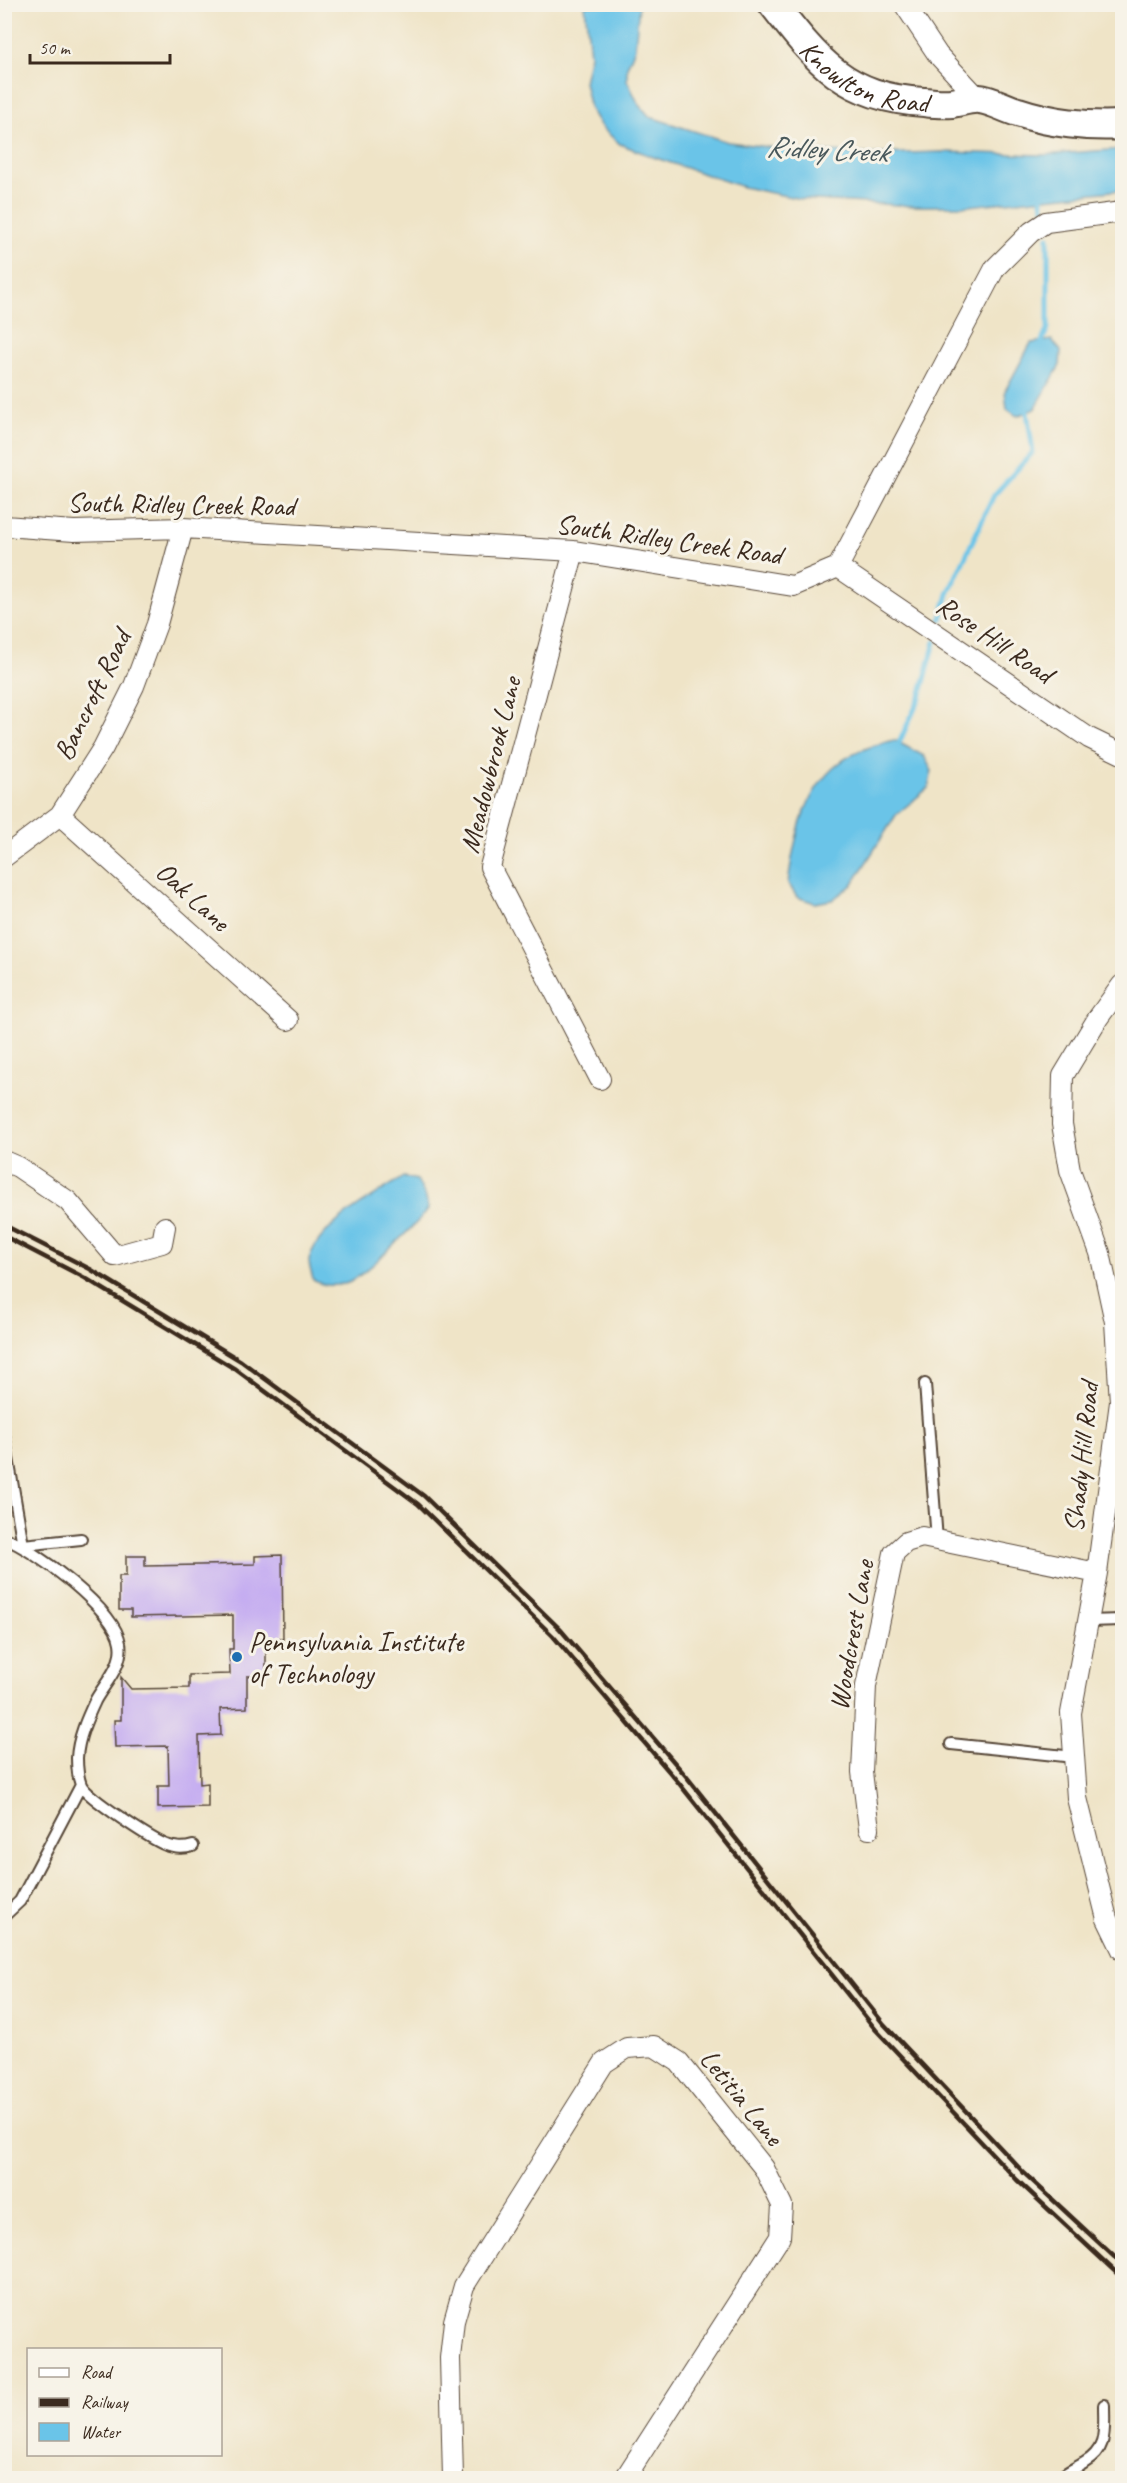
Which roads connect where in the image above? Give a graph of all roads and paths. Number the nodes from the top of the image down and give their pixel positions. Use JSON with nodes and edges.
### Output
{"nodes":[{"id":1,"x":773,"y":4,"type":"edge"},
{"id":2,"x":904,"y":4,"type":"edge"},
{"id":3,"x":978,"y":98,"type":"junction"},
{"id":4,"x":1122,"y":125,"type":"edge"},
{"id":5,"x":1122,"y":213,"type":"edge"},
{"id":6,"x":4,"y":526,"type":"edge"},
{"id":7,"x":183,"y":528,"type":"junction"},
{"id":8,"x":574,"y":551,"type":"junction"},
{"id":9,"x":838,"y":567,"type":"junction"},
{"id":10,"x":1122,"y":754,"type":"edge"},
{"id":11,"x":60,"y":815,"type":"junction"},
{"id":12,"x":4,"y":857,"type":"edge"},
{"id":13,"x":1122,"y":984,"type":"edge"},
{"id":14,"x":288,"y":1020,"type":"dead end"},
{"id":15,"x":600,"y":1079,"type":"dead end"},
{"id":16,"x":4,"y":1161,"type":"edge"},
{"id":17,"x":165,"y":1227,"type":"dead end"},
{"id":18,"x":925,"y":1384,"type":"dead end"},
{"id":19,"x":1121,"y":1390,"type":"edge"},
{"id":20,"x":4,"y":1435,"type":"edge"},
{"id":21,"x":4,"y":1538,"type":"edge"},
{"id":22,"x":81,"y":1539,"type":"dead end"},
{"id":23,"x":937,"y":1540,"type":"junction"},
{"id":24,"x":23,"y":1545,"type":"junction"},
{"id":25,"x":1097,"y":1573,"type":"junction"},
{"id":26,"x":1122,"y":1620,"type":"edge"},
{"id":27,"x":1088,"y":1621,"type":"junction"},
{"id":28,"x":951,"y":1744,"type":"dead end"},
{"id":29,"x":1074,"y":1757,"type":"junction"},
{"id":30,"x":81,"y":1785,"type":"junction"},
{"id":31,"x":869,"y":1829,"type":"dead end"},
{"id":32,"x":193,"y":1846,"type":"dead end"},
{"id":33,"x":4,"y":1916,"type":"edge"},
{"id":34,"x":1122,"y":1950,"type":"edge"},
{"id":35,"x":1104,"y":2405,"type":"dead end"},
{"id":36,"x":453,"y":2478,"type":"edge"},
{"id":37,"x":625,"y":2478,"type":"edge"},
{"id":38,"x":1060,"y":2478,"type":"edge"}],
"edges":[{"from":1,"to":3,"type":"main road","name":"Knowlton Road"},
{"from":2,"to":3,"type":"street"},
{"from":3,"to":4,"type":"main road"},
{"from":5,"to":9,"type":"street"},
{"from":6,"to":7,"type":"street","name":"South Ridley Creek Road"},
{"from":7,"to":8,"type":"street","name":"South Ridley Creek Road"},
{"from":7,"to":11,"type":"street","name":"Bancroft Road"},
{"from":8,"to":9,"type":"street","name":"South Ridley Creek Road"},
{"from":8,"to":15,"type":"street","name":"Meadowbrook Lane"},
{"from":9,"to":10,"type":"street","name":"Rose Hill Road"},
{"from":11,"to":12,"type":"street","name":"Bancroft Road"},
{"from":11,"to":14,"type":"street","name":"Oak Lane"},
{"from":13,"to":19,"type":"street","name":"Shady Hill Road"},
{"from":16,"to":17,"type":"street"},
{"from":18,"to":23,"type":"lane"},
{"from":19,"to":25,"type":"street","name":"Shady Hill Road"},
{"from":20,"to":24,"type":"lane"},
{"from":21,"to":24,"type":"lane"},
{"from":22,"to":24,"type":"lane"},
{"from":23,"to":25,"type":"street","name":"Woodcrest Lane"},
{"from":23,"to":31,"type":"street","name":"Woodcrest Lane"},
{"from":24,"to":30,"type":"lane"},
{"from":25,"to":27,"type":"street","name":"Shady Hill Road"},
{"from":26,"to":27,"type":"lane"},
{"from":27,"to":29,"type":"street","name":"Shady Hill Road"},
{"from":28,"to":29,"type":"lane"},
{"from":29,"to":34,"type":"street","name":"Shady Hill Road"},
{"from":30,"to":32,"type":"lane"},
{"from":30,"to":33,"type":"lane"},
{"from":35,"to":38,"type":"lane"},
{"from":36,"to":37,"type":"street","name":"Letitia Lane"}]}
